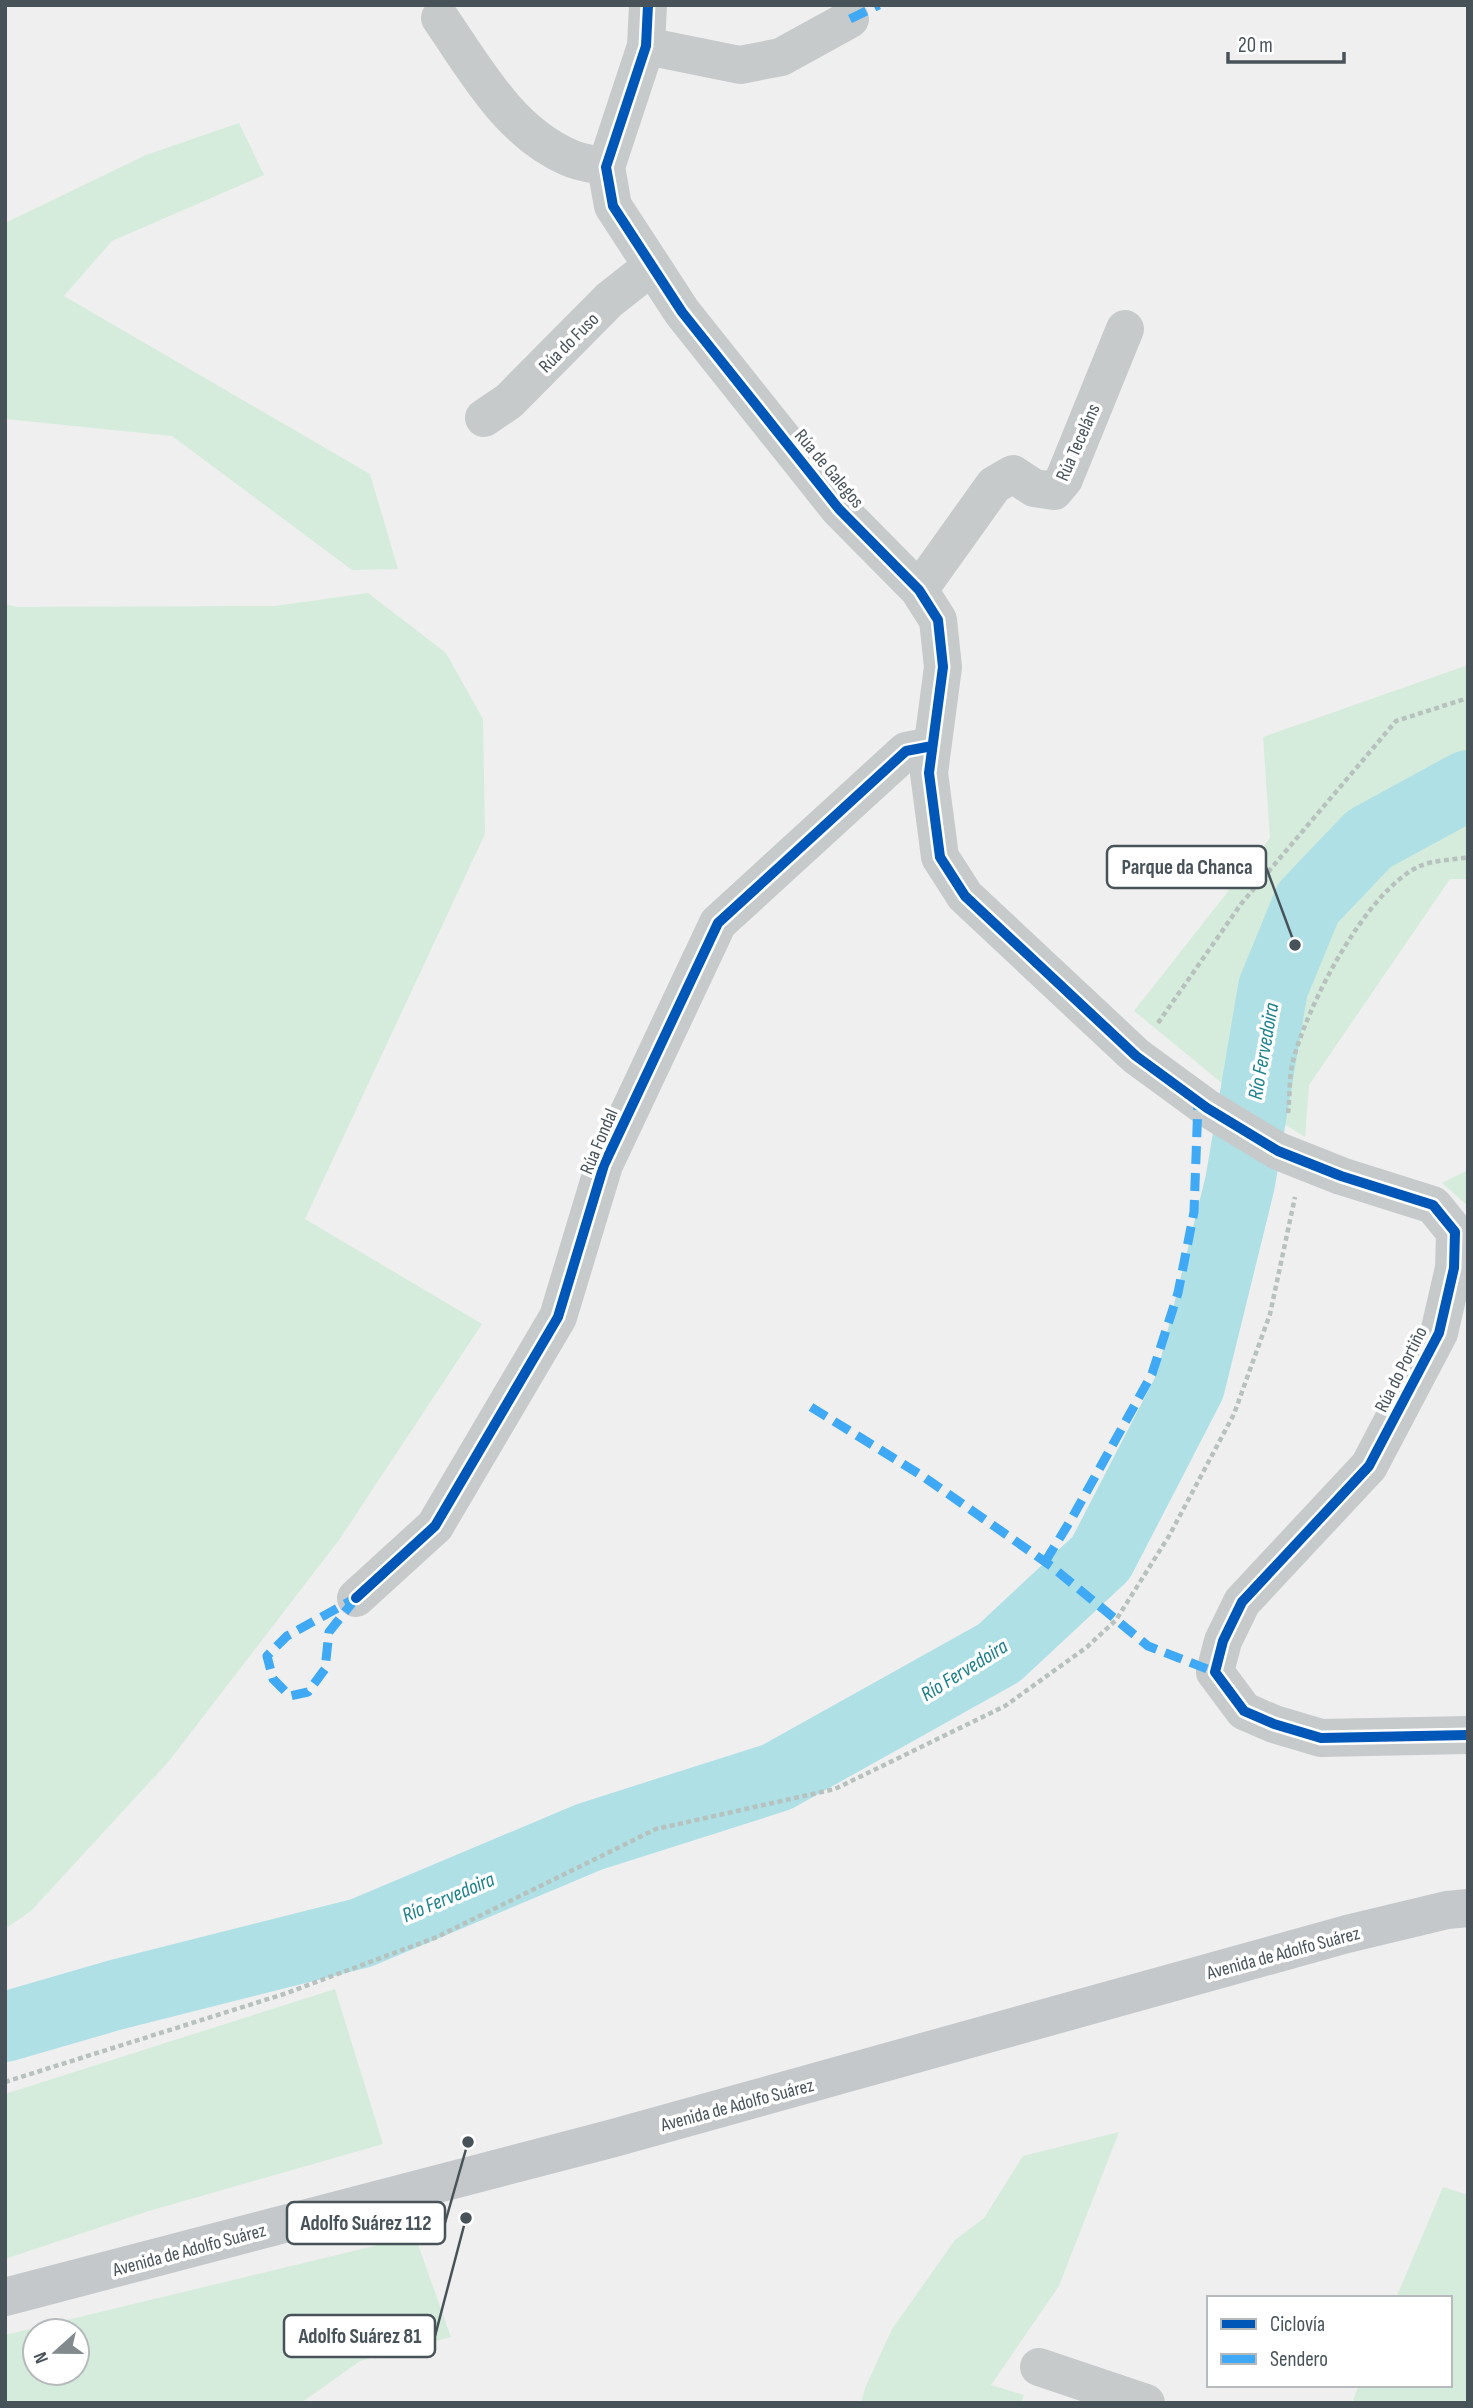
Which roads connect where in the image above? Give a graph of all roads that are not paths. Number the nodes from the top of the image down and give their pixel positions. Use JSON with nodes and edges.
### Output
{"nodes":[{"id":1,"x":648,"y":5,"type":"edge"},
{"id":2,"x":440,"y":18,"type":"dead end"},
{"id":3,"x":850,"y":19,"type":"dead end"},
{"id":4,"x":646,"y":47,"type":"junction"},
{"id":5,"x":606,"y":167,"type":"junction"},
{"id":6,"x":652,"y":266,"type":"junction"},
{"id":7,"x":1125,"y":329,"type":"dead end"},
{"id":8,"x":484,"y":418,"type":"dead end"},
{"id":9,"x":919,"y":590,"type":"junction"},
{"id":10,"x":932,"y":746,"type":"junction"},
{"id":11,"x":1020,"y":950,"type":"joint"},
{"id":12,"x":356,"y":1598,"type":"dead end"},
{"id":13,"x":1468,"y":1735,"type":"edge"},
{"id":14,"x":1468,"y":1908,"type":"edge"},
{"id":15,"x":5,"y":2297,"type":"edge"},
{"id":16,"x":1039,"y":2367,"type":"dead end"},
{"id":17,"x":1146,"y":2403,"type":"edge"}],
"edges":[{"from":1,"to":4,"type":"street","name":"Rúa de Galegos"},
{"from":2,"to":5,"type":"street"},
{"from":3,"to":4,"type":"street"},
{"from":4,"to":5,"type":"street","name":"Rúa de Galegos"},
{"from":5,"to":6,"type":"street","name":"Rúa de Galegos"},
{"from":6,"to":8,"type":"street","name":"Rúa do Fuso"},
{"from":6,"to":9,"type":"street","name":"Rúa de Galegos"},
{"from":7,"to":9,"type":"street","name":"Rúa Teceláns"},
{"from":9,"to":10,"type":"street","name":"Rúa de Galegos"},
{"from":10,"to":11,"type":"street","name":"Rúa de Galegos"},
{"from":10,"to":12,"type":"street","name":"Rúa Fondal"},
{"from":11,"to":13,"type":"street","name":"Rúa do Portiño"},
{"from":14,"to":15,"type":"main road","name":"Avenida de Adolfo Suárez"},
{"from":16,"to":17,"type":"street"}]}
